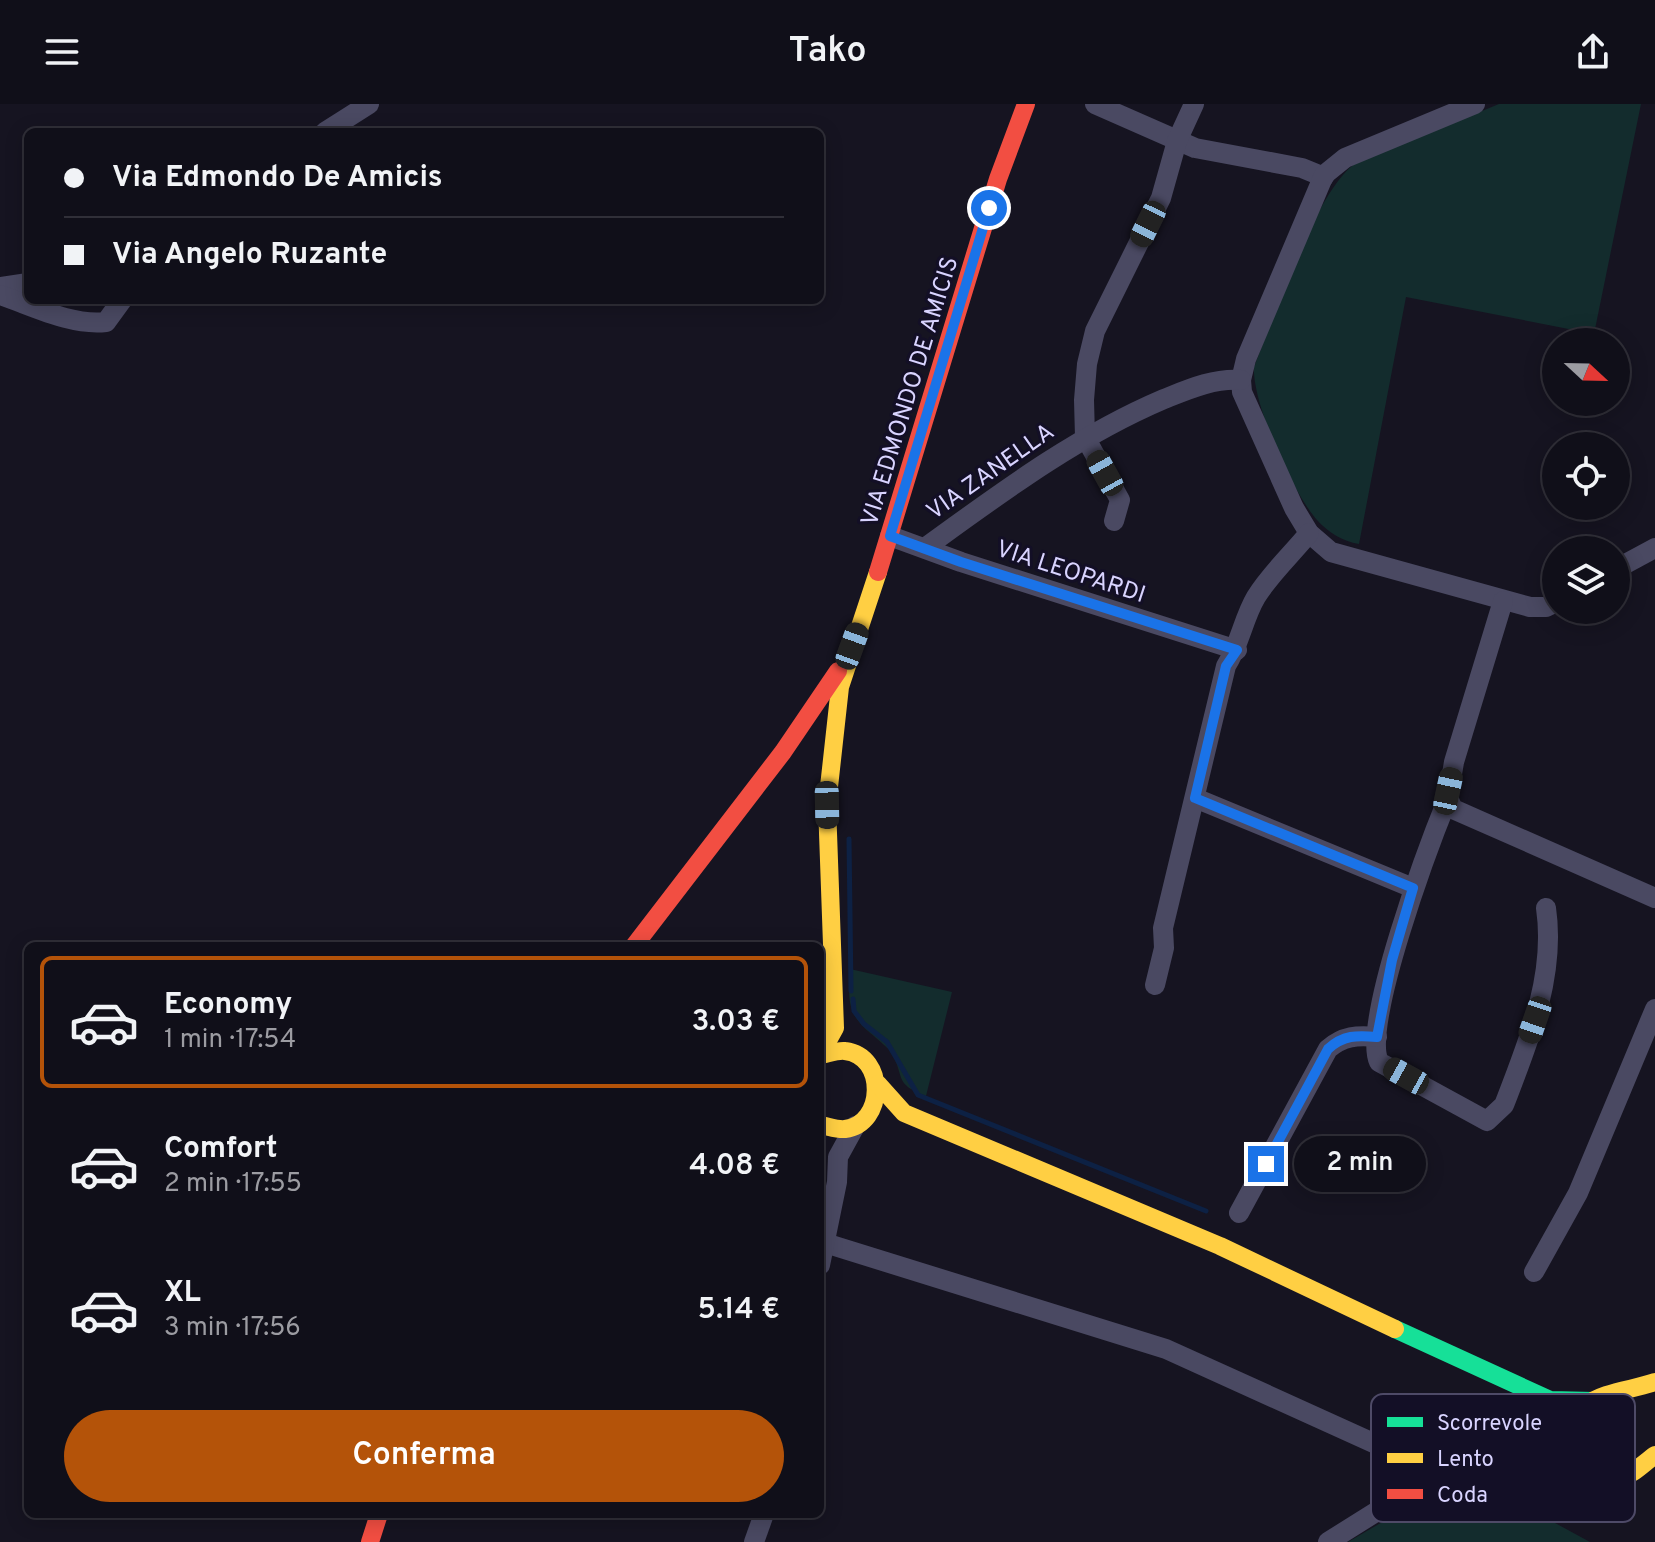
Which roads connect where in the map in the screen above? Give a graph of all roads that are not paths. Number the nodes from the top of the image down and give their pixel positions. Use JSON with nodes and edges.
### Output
{"nodes":[{"id":1,"x":369,"y":104,"type":"edge"},
{"id":2,"x":1026,"y":104,"type":"edge"},
{"id":3,"x":1095,"y":104,"type":"edge"},
{"id":4,"x":1194,"y":104,"type":"edge"},
{"id":5,"x":1475,"y":104,"type":"edge"},
{"id":6,"x":331,"y":128,"type":"edge"},
{"id":7,"x":1177,"y":141,"type":"junction"},
{"id":8,"x":1324,"y":177,"type":"junction"},
{"id":9,"x":24,"y":284,"type":"edge"},
{"id":10,"x":0,"y":287,"type":"edge"},
{"id":11,"x":0,"y":295,"type":"edge"},
{"id":12,"x":24,"y":304,"type":"edge"},
{"id":13,"x":25,"y":304,"type":"edge"},
{"id":14,"x":119,"y":304,"type":"edge"},
{"id":15,"x":1241,"y":380,"type":"junction"},
{"id":16,"x":1085,"y":437,"type":"junction"},
{"id":17,"x":1114,"y":521,"type":"dead end"},
{"id":18,"x":1309,"y":533,"type":"junction"},
{"id":19,"x":890,"y":536,"type":"junction"},
{"id":20,"x":926,"y":547,"type":"junction"},
{"id":21,"x":1655,"y":548,"type":"edge"},
{"id":22,"x":1630,"y":561,"type":"edge"},
{"id":23,"x":1503,"y":601,"type":"junction"},
{"id":24,"x":1542,"y":607,"type":"edge"},
{"id":25,"x":852,"y":646,"type":"junction"},
{"id":26,"x":1237,"y":650,"type":"junction"},
{"id":27,"x":783,"y":752,"type":"junction"},
{"id":28,"x":831,"y":753,"type":"junction"},
{"id":29,"x":1448,"y":798,"type":"junction"},
{"id":30,"x":1201,"y":800,"type":"junction"},
{"id":31,"x":1413,"y":888,"type":"junction"},
{"id":32,"x":1655,"y":898,"type":"edge"},
{"id":33,"x":1546,"y":908,"type":"dead end"},
{"id":34,"x":637,"y":942,"type":"edge"},
{"id":35,"x":1155,"y":985,"type":"dead end"},
{"id":36,"x":1655,"y":1009,"type":"edge"},
{"id":37,"x":835,"y":1028,"type":"junction"},
{"id":38,"x":1377,"y":1037,"type":"junction"},
{"id":39,"x":824,"y":1048,"type":"edge"},
{"id":40,"x":824,"y":1053,"type":"edge"},
{"id":41,"x":859,"y":1055,"type":"junction"},
{"id":42,"x":878,"y":1084,"type":"junction"},
{"id":43,"x":904,"y":1113,"type":"junction"},
{"id":44,"x":859,"y":1124,"type":"junction"},
{"id":45,"x":824,"y":1127,"type":"edge"},
{"id":46,"x":824,"y":1131,"type":"edge"},
{"id":47,"x":838,"y":1157,"type":"junction"},
{"id":48,"x":1239,"y":1213,"type":"dead end"},
{"id":49,"x":825,"y":1243,"type":"junction"},
{"id":50,"x":824,"y":1247,"type":"edge"},
{"id":51,"x":1534,"y":1272,"type":"dead end"},
{"id":52,"x":1655,"y":1382,"type":"edge"},
{"id":53,"x":1536,"y":1394,"type":"edge"},
{"id":54,"x":1616,"y":1394,"type":"edge"},
{"id":55,"x":1371,"y":1442,"type":"edge"},
{"id":56,"x":1655,"y":1455,"type":"edge"},
{"id":57,"x":1635,"y":1468,"type":"edge"},
{"id":58,"x":1371,"y":1514,"type":"edge"},
{"id":59,"x":378,"y":1518,"type":"edge"},
{"id":60,"x":763,"y":1518,"type":"edge"},
{"id":61,"x":370,"y":1542,"type":"edge"},
{"id":62,"x":754,"y":1542,"type":"edge"},
{"id":63,"x":1328,"y":1542,"type":"edge"}],
"edges":[{"from":1,"to":6,"type":"street"},
{"from":2,"to":19,"type":"street","name":"VIA EDMONDO DE AMICIS"},
{"from":3,"to":7,"type":"street"},
{"from":4,"to":7,"type":"street"},
{"from":5,"to":8,"type":"street"},
{"from":7,"to":8,"type":"street"},
{"from":7,"to":16,"type":"street"},
{"from":8,"to":15,"type":"street"},
{"from":9,"to":10,"type":"street"},
{"from":11,"to":12,"type":"street"},
{"from":13,"to":14,"type":"street"},
{"from":15,"to":16,"type":"street","name":"VIA ZANELLA"},
{"from":15,"to":18,"type":"street"},
{"from":16,"to":17,"type":"street","name":"VIA ZANELLA"},
{"from":16,"to":20,"type":"street","name":"VIA ZANELLA"},
{"from":18,"to":23,"type":"street"},
{"from":18,"to":26,"type":"street"},
{"from":19,"to":20,"type":"street","name":"VIA LEOPARDI"},
{"from":19,"to":25,"type":"street","name":"VIA EDMONDO DE AMICIS"},
{"from":20,"to":26,"type":"street","name":"VIA LEOPARDI"},
{"from":21,"to":22,"type":"street"},
{"from":23,"to":24,"type":"street"},
{"from":23,"to":29,"type":"street"},
{"from":25,"to":27,"type":"street","name":"VIA EDMONDO DE AMICIS"},
{"from":25,"to":28,"type":"street","name":"VIA EDMONDO DE AMICIS"},
{"from":26,"to":30,"type":"street"},
{"from":27,"to":28,"type":"street","name":"VIA EDMONDO DE AMICIS"},
{"from":27,"to":34,"type":"street","name":"VIA EDMONDO DE AMICIS"},
{"from":28,"to":37,"type":"street"},
{"from":29,"to":31,"type":"street"},
{"from":29,"to":32,"type":"street"},
{"from":30,"to":31,"type":"street"},
{"from":30,"to":35,"type":"street"},
{"from":31,"to":38,"type":"street"},
{"from":33,"to":38,"type":"street"},
{"from":36,"to":51,"type":"street"},
{"from":37,"to":39,"type":"street"},
{"from":37,"to":41,"type":"street"},
{"from":38,"to":48,"type":"street"},
{"from":40,"to":41,"type":"street"},
{"from":41,"to":42,"type":"street"},
{"from":42,"to":43,"type":"street"},
{"from":42,"to":44,"type":"street"},
{"from":43,"to":44,"type":"street"},
{"from":43,"to":53,"type":"street"},
{"from":44,"to":45,"type":"street"},
{"from":44,"to":47,"type":"street"},
{"from":46,"to":47,"type":"street"},
{"from":47,"to":49,"type":"street"},
{"from":49,"to":50,"type":"street"},
{"from":49,"to":55,"type":"street"},
{"from":52,"to":54,"type":"street"},
{"from":56,"to":57,"type":"street"},
{"from":58,"to":63,"type":"street"},
{"from":59,"to":61,"type":"street"},
{"from":60,"to":62,"type":"street"}]}
